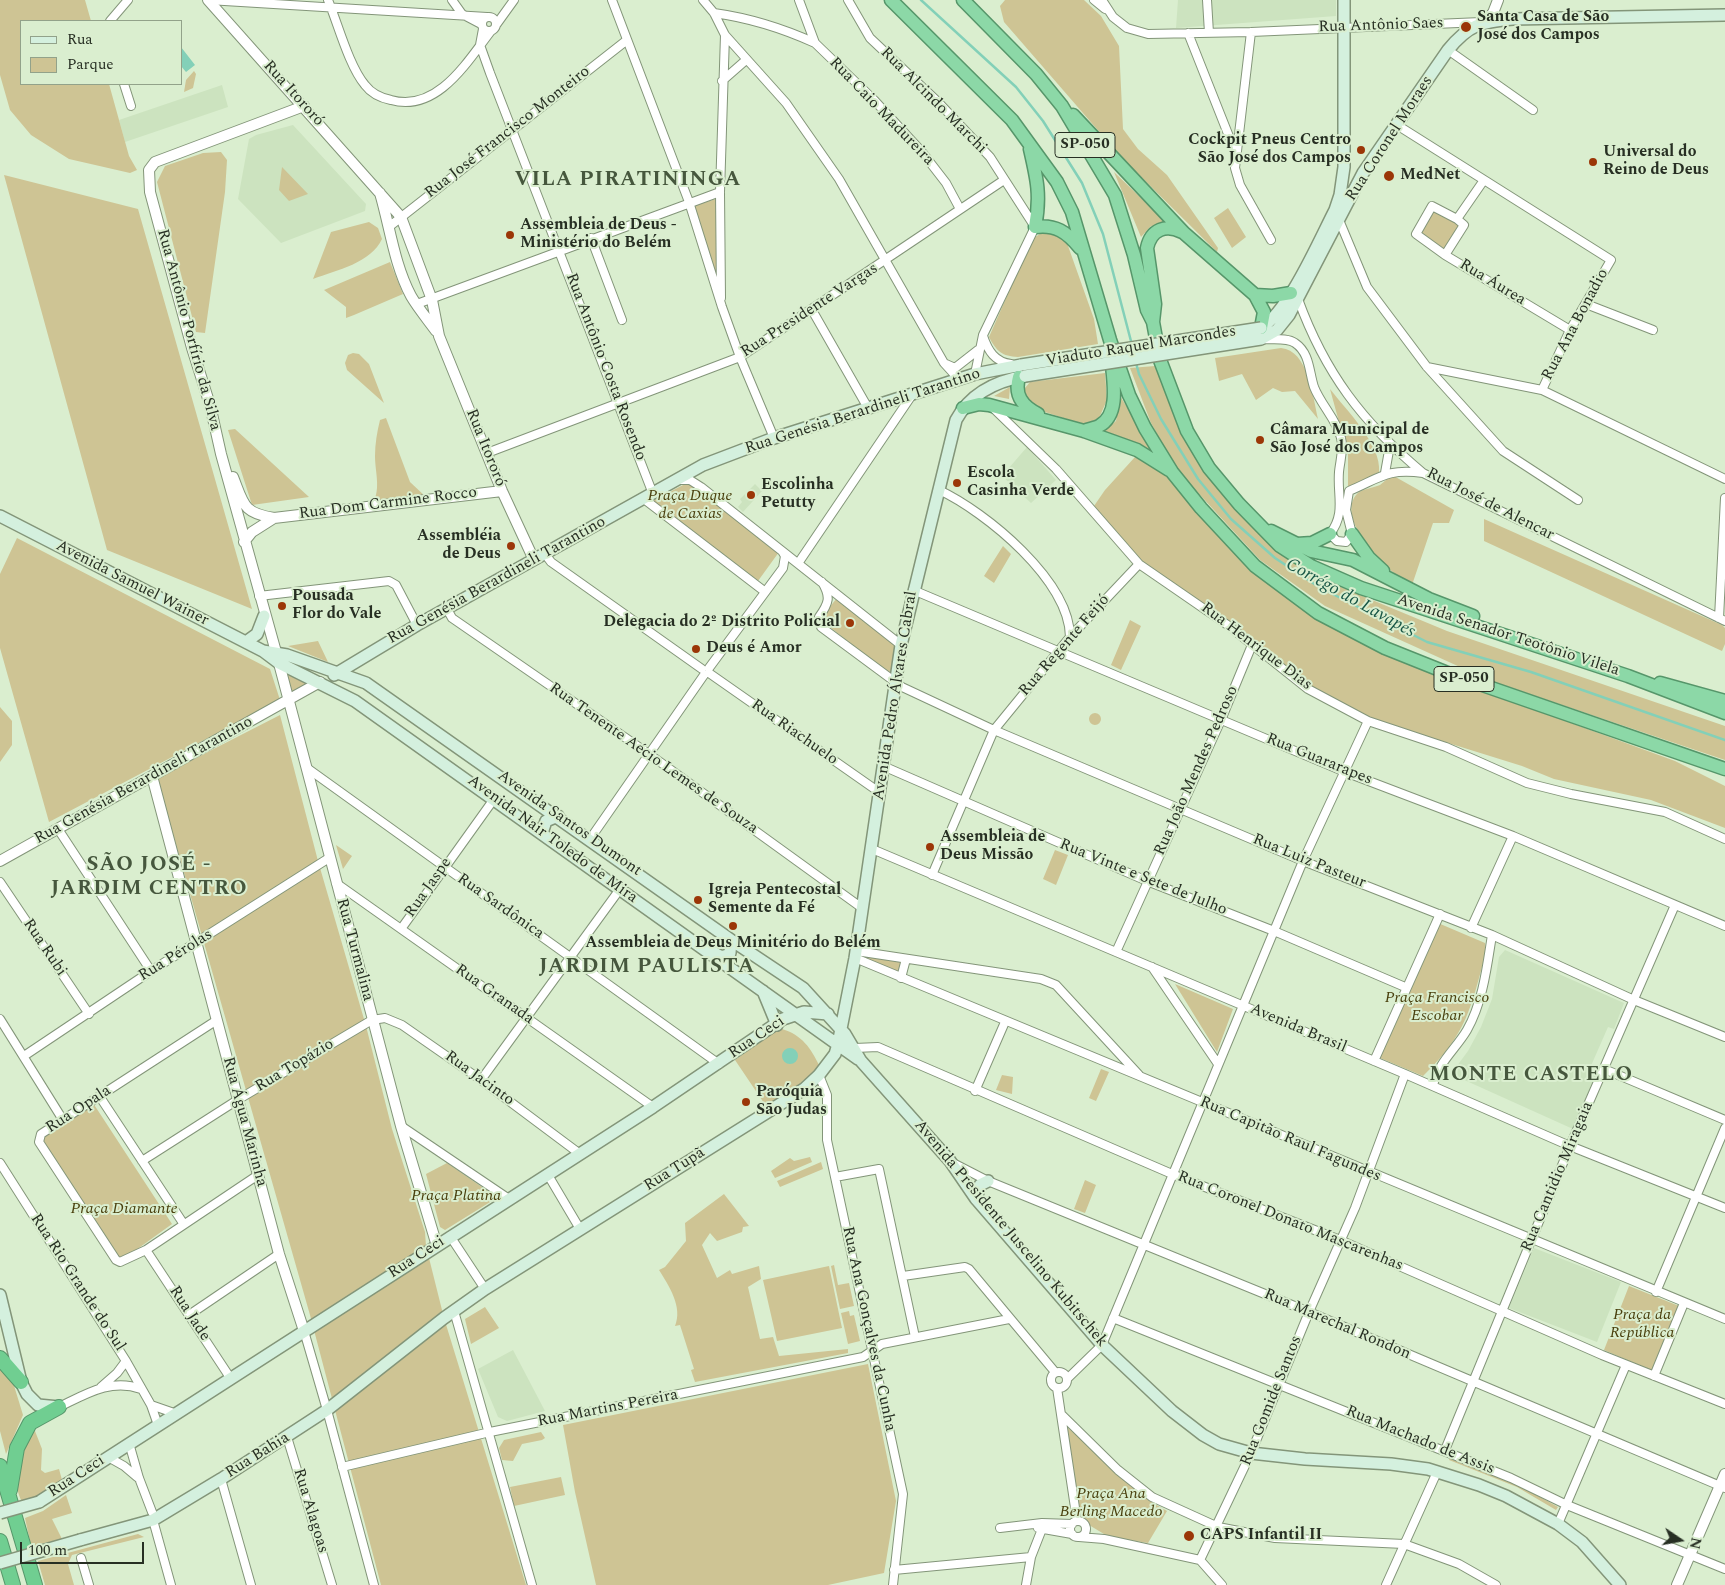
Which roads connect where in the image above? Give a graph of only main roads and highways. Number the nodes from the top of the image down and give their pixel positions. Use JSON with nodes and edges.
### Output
{"nodes":[{"id":1,"x":890,"y":0,"type":"edge"},
{"id":2,"x":963,"y":0,"type":"edge"},
{"id":3,"x":1344,"y":0,"type":"edge"},
{"id":4,"x":1725,"y":15,"type":"edge"},
{"id":5,"x":1483,"y":22,"type":"joint"},
{"id":6,"x":1062,"y":106,"type":"junction"},
{"id":7,"x":1028,"y":141,"type":"junction"},
{"id":8,"x":1344,"y":167,"type":"junction"},
{"id":9,"x":1363,"y":173,"type":"junction"},
{"id":10,"x":1184,"y":233,"type":"junction"},
{"id":11,"x":1084,"y":254,"type":"junction"},
{"id":12,"x":1255,"y":295,"type":"junction"},
{"id":13,"x":1294,"y":296,"type":"junction"},
{"id":14,"x":1153,"y":322,"type":"junction"},
{"id":15,"x":1261,"y":334,"type":"junction"},
{"id":16,"x":1110,"y":340,"type":"junction"},
{"id":17,"x":1022,"y":373,"type":"junction"},
{"id":18,"x":963,"y":408,"type":"junction"},
{"id":19,"x":1048,"y":421,"type":"junction"},
{"id":20,"x":1084,"y":431,"type":"junction"},
{"id":21,"x":1172,"y":472,"type":"junction"},
{"id":22,"x":0,"y":516,"type":"edge"},
{"id":23,"x":1258,"y":524,"type":"junction"},
{"id":24,"x":1330,"y":534,"type":"road end"},
{"id":25,"x":1352,"y":534,"type":"road end"},
{"id":26,"x":1297,"y":544,"type":"junction"},
{"id":27,"x":1396,"y":583,"type":"junction"},
{"id":28,"x":264,"y":616,"type":"road end"},
{"id":29,"x":1508,"y":636,"type":"junction"},
{"id":30,"x":246,"y":642,"type":"junction"},
{"id":31,"x":277,"y":657,"type":"junction"},
{"id":32,"x":339,"y":672,"type":"junction"},
{"id":33,"x":1628,"y":676,"type":"junction"},
{"id":34,"x":320,"y":682,"type":"junction"},
{"id":35,"x":341,"y":692,"type":"junction"},
{"id":36,"x":1725,"y":700,"type":"edge"},
{"id":37,"x":1725,"y":713,"type":"edge"},
{"id":38,"x":1690,"y":758,"type":"junction"},
{"id":39,"x":1725,"y":769,"type":"edge"},
{"id":40,"x":1725,"y":777,"type":"edge"},
{"id":41,"x":558,"y":816,"type":"junction"},
{"id":42,"x":542,"y":833,"type":"junction"},
{"id":43,"x":732,"y":940,"type":"junction"},
{"id":44,"x":694,"y":942,"type":"junction"},
{"id":45,"x":762,"y":989,"type":"junction"},
{"id":46,"x":795,"y":1013,"type":"junction"},
{"id":47,"x":828,"y":1014,"type":"junction"},
{"id":48,"x":777,"y":1025,"type":"junction"},
{"id":49,"x":842,"y":1030,"type":"junction"},
{"id":50,"x":838,"y":1044,"type":"junction"},
{"id":51,"x":861,"y":1061,"type":"junction"},
{"id":52,"x":988,"y":1181,"type":"road end"},
{"id":53,"x":976,"y":1199,"type":"junction"},
{"id":54,"x":485,"y":1289,"type":"joint"},
{"id":55,"x":0,"y":1295,"type":"edge"},
{"id":56,"x":0,"y":1358,"type":"edge"},
{"id":57,"x":24,"y":1388,"type":"junction"},
{"id":58,"x":59,"y":1406,"type":"joint"},
{"id":59,"x":0,"y":1466,"type":"edge"},
{"id":60,"x":10,"y":1496,"type":"junction"},
{"id":61,"x":0,"y":1513,"type":"edge"},
{"id":62,"x":0,"y":1541,"type":"edge"},
{"id":63,"x":0,"y":1563,"type":"edge"},
{"id":64,"x":11,"y":1582,"type":"edge"},
{"id":65,"x":35,"y":1585,"type":"edge"},
{"id":66,"x":1620,"y":1585,"type":"edge"}],
"edges":[{"from":1,"to":7,"type":"highway","number":"SP-050"},
{"from":2,"to":6,"type":"highway","name":"Avenida Senador Teotônio Vilela","number":"SP-050"},
{"from":3,"to":8,"type":"main road"},
{"from":4,"to":5,"type":"main road","name":"Rua Antônio Saes"},
{"from":5,"to":9,"type":"main road","name":"Rua Coronel Moraes"},
{"from":6,"to":10,"type":"highway"},
{"from":6,"to":14,"type":"highway","name":"Avenida Senador Teotônio Vilela","number":"SP-050"},
{"from":7,"to":11,"type":"highway","number":"SP-050"},
{"from":7,"to":11,"type":"highway"},
{"from":8,"to":9,"type":"main road"},
{"from":8,"to":13,"type":"main road"},
{"from":9,"to":13,"type":"main road","name":"Rua Coronel Moraes"},
{"from":10,"to":12,"type":"highway"},
{"from":10,"to":14,"type":"highway"},
{"from":11,"to":16,"type":"highway","number":"SP-050"},
{"from":12,"to":13,"type":"highway"},
{"from":12,"to":15,"type":"highway"},
{"from":13,"to":15,"type":"main road"},
{"from":14,"to":23,"type":"highway","name":"Avenida Senador Teotônio Vilela","number":"SP-050"},
{"from":15,"to":17,"type":"main road","name":"Viaduto Raquel Marcondes","bridge":true},
{"from":16,"to":20,"type":"highway"},
{"from":16,"to":21,"type":"highway","number":"SP-050"},
{"from":17,"to":18,"type":"main road","name":"Avenida Pedro Álvares Cabral"},
{"from":17,"to":19,"type":"highway"},
{"from":17,"to":32,"type":"main road","name":"Rua Genésia Berardineli Tarantino"},
{"from":18,"to":19,"type":"highway"},
{"from":18,"to":49,"type":"main road","name":"Avenida Pedro Álvares Cabral"},
{"from":19,"to":20,"type":"highway"},
{"from":20,"to":21,"type":"highway"},
{"from":21,"to":38,"type":"highway","number":"SP-050"},
{"from":22,"to":30,"type":"main road","name":"Avenida Samuel Wainer"},
{"from":23,"to":26,"type":"highway"},
{"from":23,"to":29,"type":"highway","name":"Avenida Senador Teotônio Vilela","number":"SP-050"},
{"from":24,"to":26,"type":"highway"},
{"from":25,"to":27,"type":"highway"},
{"from":26,"to":27,"type":"highway"},
{"from":27,"to":29,"type":"highway"},
{"from":28,"to":30,"type":"main road"},
{"from":29,"to":33,"type":"highway","name":"Avenida Senador Teotônio Vilela","number":"SP-050"},
{"from":30,"to":31,"type":"main road","name":"Avenida Samuel Wainer"},
{"from":31,"to":32,"type":"main road","name":"Avenida Santos Dumont"},
{"from":31,"to":34,"type":"main road"},
{"from":32,"to":34,"type":"main road","name":"Rua Genésia Berardineli Tarantino"},
{"from":32,"to":35,"type":"main road"},
{"from":32,"to":41,"type":"main road","name":"Avenida Santos Dumont"},
{"from":33,"to":36,"type":"highway"},
{"from":33,"to":37,"type":"highway","name":"Avenida Senador Teotônio Vilela","number":"SP-050"},
{"from":34,"to":35,"type":"main road","name":"Avenida Nair Toledo de Mira"},
{"from":35,"to":42,"type":"main road","name":"Avenida Nair Toledo de Mira"},
{"from":38,"to":39,"type":"highway","number":"SP-050"},
{"from":38,"to":40,"type":"highway"},
{"from":41,"to":42,"type":"main road"},
{"from":41,"to":43,"type":"main road","name":"Avenida Santos Dumont"},
{"from":42,"to":44,"type":"main road","name":"Avenida Nair Toledo de Mira"},
{"from":43,"to":44,"type":"main road"},
{"from":43,"to":47,"type":"main road","name":"Avenida Santos Dumont"},
{"from":44,"to":45,"type":"main road","name":"Avenida Nair Toledo de Mira"},
{"from":45,"to":46,"type":"main road"},
{"from":45,"to":48,"type":"main road"},
{"from":46,"to":47,"type":"main road"},
{"from":46,"to":48,"type":"main road","name":"Rua Ceci"},
{"from":46,"to":50,"type":"main road"},
{"from":47,"to":49,"type":"main road","name":"Avenida Santos Dumont"},
{"from":48,"to":61,"type":"main road","name":"Rua Ceci","bridge":true},
{"from":49,"to":50,"type":"main road","name":"Rua Tupã"},
{"from":49,"to":51,"type":"main road","name":"Avenida Presidente Juscelino Kubitschek"},
{"from":50,"to":51,"type":"main road","name":"Avenida Presidente Juscelino Kubitschek"},
{"from":50,"to":54,"type":"main road","name":"Rua Tupã"},
{"from":51,"to":53,"type":"main road","name":"Avenida Presidente Juscelino Kubitschek"},
{"from":52,"to":53,"type":"main road"},
{"from":53,"to":66,"type":"main road","name":"Avenida Presidente Juscelino Kubitschek"},
{"from":54,"to":63,"type":"main road","name":"Rua Bahia","bridge":true},
{"from":55,"to":57,"type":"main road"},
{"from":56,"to":57,"type":"highway"},
{"from":57,"to":58,"type":"main road"},
{"from":58,"to":60,"type":"highway"},
{"from":59,"to":60,"type":"highway"},
{"from":60,"to":65,"type":"highway"},
{"from":62,"to":64,"type":"highway"}]}
